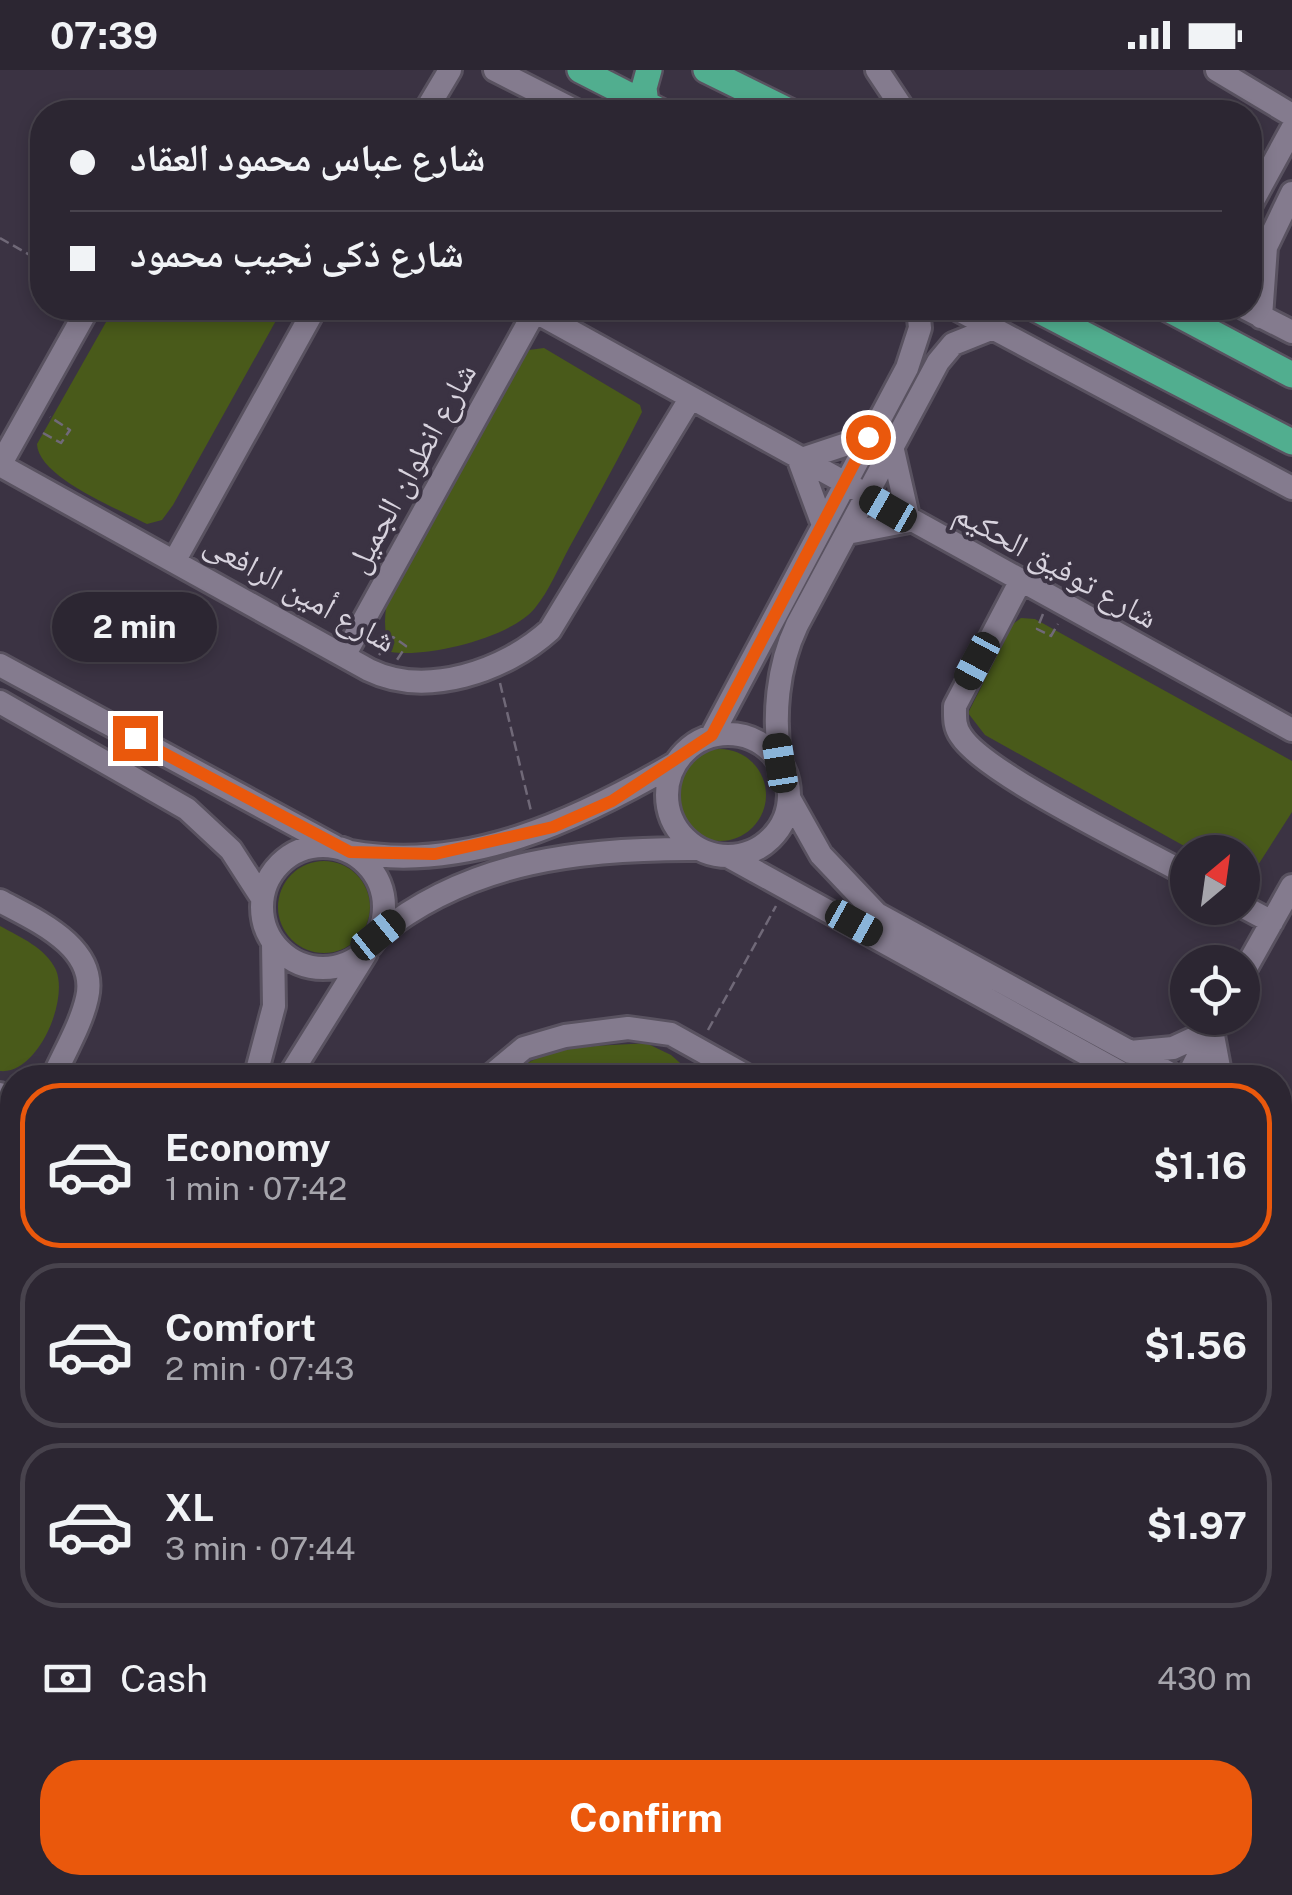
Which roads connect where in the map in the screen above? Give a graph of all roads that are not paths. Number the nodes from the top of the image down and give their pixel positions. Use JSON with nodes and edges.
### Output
{"nodes":[{"id":1,"x":450,"y":70,"type":"edge"},
{"id":2,"x":495,"y":70,"type":"edge"},
{"id":3,"x":649,"y":70,"type":"edge"},
{"id":4,"x":706,"y":70,"type":"edge"},
{"id":5,"x":877,"y":70,"type":"edge"},
{"id":6,"x":1218,"y":70,"type":"edge"},
{"id":7,"x":591,"y":72,"type":"edge"},
{"id":8,"x":432,"y":100,"type":"edge"},
{"id":9,"x":554,"y":100,"type":"edge"},
{"id":10,"x":640,"y":100,"type":"edge"},
{"id":11,"x":650,"y":100,"type":"edge"},
{"id":12,"x":767,"y":100,"type":"edge"},
{"id":13,"x":897,"y":100,"type":"edge"},
{"id":14,"x":1292,"y":115,"type":"edge"},
{"id":15,"x":1292,"y":129,"type":"edge"},
{"id":16,"x":1262,"y":184,"type":"edge"},
{"id":17,"x":1292,"y":192,"type":"edge"},
{"id":18,"x":1262,"y":267,"type":"edge"},
{"id":19,"x":1262,"y":317,"type":"edge"},
{"id":20,"x":81,"y":320,"type":"edge"},
{"id":21,"x":308,"y":320,"type":"edge"},
{"id":22,"x":526,"y":320,"type":"edge"},
{"id":23,"x":551,"y":320,"type":"edge"},
{"id":24,"x":919,"y":320,"type":"edge"},
{"id":25,"x":978,"y":320,"type":"edge"},
{"id":26,"x":1057,"y":320,"type":"edge"},
{"id":27,"x":1189,"y":320,"type":"edge"},
{"id":28,"x":993,"y":328,"type":"junction"},
{"id":29,"x":1292,"y":332,"type":"edge"},
{"id":30,"x":1292,"y":375,"type":"edge"},
{"id":31,"x":690,"y":399,"type":"junction"},
{"id":32,"x":868,"y":437,"type":"junction"},
{"id":33,"x":1292,"y":442,"type":"edge"},
{"id":34,"x":892,"y":446,"type":"junction"},
{"id":35,"x":799,"y":460,"type":"junction"},
{"id":36,"x":0,"y":465,"type":"edge"},
{"id":37,"x":844,"y":484,"type":"junction"},
{"id":38,"x":1292,"y":488,"type":"edge"},
{"id":39,"x":866,"y":496,"type":"junction"},
{"id":40,"x":910,"y":521,"type":"junction"},
{"id":41,"x":823,"y":525,"type":"junction"},
{"id":42,"x":847,"y":533,"type":"junction"},
{"id":43,"x":175,"y":560,"type":"junction"},
{"id":44,"x":1020,"y":582,"type":"junction"},
{"id":45,"x":344,"y":656,"type":"junction"},
{"id":46,"x":0,"y":666,"type":"edge"},
{"id":47,"x":0,"y":702,"type":"edge"},
{"id":48,"x":1292,"y":730,"type":"edge"},
{"id":49,"x":712,"y":735,"type":"junction"},
{"id":50,"x":780,"y":763,"type":"junction"},
{"id":51,"x":674,"y":764,"type":"junction"},
{"id":52,"x":789,"y":798,"type":"junction"},
{"id":53,"x":700,"y":849,"type":"junction"},
{"id":54,"x":343,"y":850,"type":"junction"},
{"id":55,"x":728,"y":856,"type":"junction"},
{"id":56,"x":1170,"y":865,"type":"edge"},
{"id":57,"x":1292,"y":886,"type":"edge"},
{"id":58,"x":262,"y":898,"type":"junction"},
{"id":59,"x":0,"y":901,"type":"edge"},
{"id":60,"x":1260,"y":916,"type":"edge"},
{"id":61,"x":1272,"y":922,"type":"junction"},
{"id":62,"x":373,"y":941,"type":"junction"},
{"id":63,"x":273,"y":943,"type":"junction"},
{"id":64,"x":1259,"y":945,"type":"edge"},
{"id":65,"x":1196,"y":1035,"type":"edge"},
{"id":66,"x":1210,"y":1035,"type":"edge"},
{"id":67,"x":1217,"y":1035,"type":"edge"},
{"id":68,"x":59,"y":1065,"type":"edge"},
{"id":69,"x":258,"y":1065,"type":"edge"},
{"id":70,"x":296,"y":1065,"type":"edge"},
{"id":71,"x":504,"y":1065,"type":"edge"},
{"id":72,"x":723,"y":1065,"type":"edge"},
{"id":73,"x":1117,"y":1065,"type":"edge"},
{"id":74,"x":1118,"y":1065,"type":"edge"},
{"id":75,"x":1137,"y":1065,"type":"edge"},
{"id":76,"x":1194,"y":1065,"type":"edge"},
{"id":77,"x":1220,"y":1065,"type":"edge"}],
"edges":[{"from":1,"to":8,"type":"street"},
{"from":2,"to":9,"type":"street"},
{"from":3,"to":11,"type":"main road"},
{"from":4,"to":12,"type":"main road"},
{"from":5,"to":13,"type":"street"},
{"from":6,"to":14,"type":"street"},
{"from":7,"to":10,"type":"main road"},
{"from":15,"to":16,"type":"street"},
{"from":17,"to":18,"type":"street"},
{"from":19,"to":29,"type":"street"},
{"from":20,"to":36,"type":"street"},
{"from":21,"to":43,"type":"street"},
{"from":22,"to":45,"type":"street","name":"شارع انطوان الجميل"},
{"from":23,"to":31,"type":"street","name":"شارع توفيق الحكيم"},
{"from":24,"to":32,"type":"street"},
{"from":25,"to":28,"type":"street"},
{"from":26,"to":33,"type":"main road"},
{"from":27,"to":30,"type":"main road"},
{"from":28,"to":34,"type":"street"},
{"from":28,"to":38,"type":"street"},
{"from":31,"to":35,"type":"street","name":"شارع توفيق الحكيم"},
{"from":31,"to":45,"type":"street","name":"شارع أمين الرافعى"},
{"from":32,"to":35,"type":"street"},
{"from":32,"to":37,"type":"street"},
{"from":34,"to":39,"type":"street"},
{"from":34,"to":40,"type":"street"},
{"from":35,"to":37,"type":"street","name":"شارع توفيق الحكيم"},
{"from":35,"to":41,"type":"street"},
{"from":36,"to":43,"type":"street","name":"شارع أمين الرافعى"},
{"from":37,"to":39,"type":"street","name":"شارع توفيق الحكيم"},
{"from":37,"to":41,"type":"street"},
{"from":39,"to":40,"type":"street","name":"شارع توفيق الحكيم"},
{"from":39,"to":42,"type":"street"},
{"from":40,"to":42,"type":"street"},
{"from":40,"to":44,"type":"street","name":"شارع توفيق الحكيم"},
{"from":41,"to":49,"type":"street"},
{"from":42,"to":50,"type":"street"},
{"from":43,"to":45,"type":"street","name":"شارع أمين الرافعى"},
{"from":44,"to":48,"type":"street","name":"شارع توفيق الحكيم"},
{"from":44,"to":56,"type":"street"},
{"from":46,"to":54,"type":"street"},
{"from":47,"to":58,"type":"street"},
{"from":49,"to":50,"type":"street"},
{"from":49,"to":51,"type":"street"},
{"from":50,"to":52,"type":"street"},
{"from":51,"to":53,"type":"street"},
{"from":51,"to":54,"type":"street"},
{"from":52,"to":55,"type":"street"},
{"from":52,"to":74,"type":"street"},
{"from":53,"to":55,"type":"street"},
{"from":53,"to":62,"type":"street"},
{"from":54,"to":58,"type":"street"},
{"from":54,"to":62,"type":"street"},
{"from":55,"to":73,"type":"street"},
{"from":57,"to":61,"type":"street"},
{"from":58,"to":63,"type":"street"},
{"from":59,"to":68,"type":"street"},
{"from":60,"to":61,"type":"street"},
{"from":61,"to":64,"type":"street"},
{"from":62,"to":63,"type":"street"},
{"from":62,"to":70,"type":"street"},
{"from":63,"to":69,"type":"street"},
{"from":65,"to":75,"type":"street"},
{"from":66,"to":76,"type":"street"},
{"from":67,"to":77,"type":"street"},
{"from":71,"to":72,"type":"street"}]}
